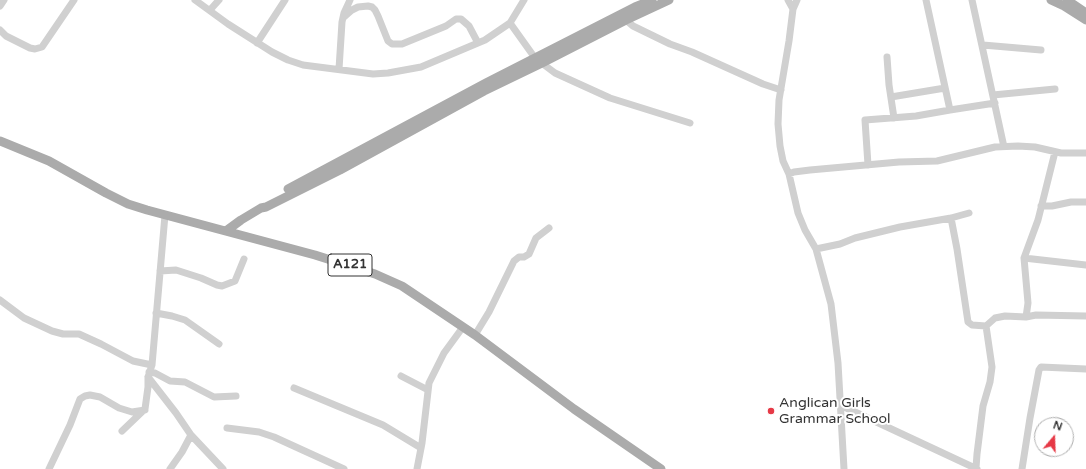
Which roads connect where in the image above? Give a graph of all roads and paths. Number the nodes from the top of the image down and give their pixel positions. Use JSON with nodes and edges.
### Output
{"nodes":[{"id":1,"x":4,"y":0,"type":"edge"},
{"id":2,"x":74,"y":0,"type":"edge"},
{"id":3,"x":195,"y":0,"type":"edge"},
{"id":4,"x":219,"y":0,"type":"edge"},
{"id":5,"x":285,"y":0,"type":"edge"},
{"id":6,"x":350,"y":0,"type":"edge"},
{"id":7,"x":524,"y":0,"type":"edge"},
{"id":8,"x":652,"y":0,"type":"edge"},
{"id":9,"x":669,"y":0,"type":"edge"},
{"id":10,"x":788,"y":0,"type":"edge"},
{"id":11,"x":797,"y":0,"type":"edge"},
{"id":12,"x":926,"y":0,"type":"edge"},
{"id":13,"x":972,"y":0,"type":"edge"},
{"id":14,"x":1051,"y":0,"type":"edge"},
{"id":15,"x":1067,"y":0,"type":"edge"},
{"id":16,"x":638,"y":3,"type":"edge"},
{"id":17,"x":0,"y":6,"type":"edge"},
{"id":18,"x":210,"y":10,"type":"junction"},
{"id":19,"x":793,"y":10,"type":"junction"},
{"id":20,"x":1086,"y":12,"type":"edge"},
{"id":21,"x":343,"y":18,"type":"junction"},
{"id":22,"x":626,"y":20,"type":"junction"},
{"id":23,"x":1086,"y":20,"type":"edge"},
{"id":24,"x":510,"y":23,"type":"junction"},
{"id":25,"x":0,"y":30,"type":"edge"},
{"id":26,"x":257,"y":43,"type":"junction"},
{"id":27,"x":478,"y":43,"type":"junction"},
{"id":28,"x":983,"y":45,"type":"junction"},
{"id":29,"x":1041,"y":50,"type":"dead end"},
{"id":30,"x":887,"y":58,"type":"dead end"},
{"id":31,"x":539,"y":61,"type":"junction"},
{"id":32,"x":339,"y":69,"type":"junction"},
{"id":33,"x":945,"y":88,"type":"junction"},
{"id":34,"x":1055,"y":89,"type":"dead end"},
{"id":35,"x":781,"y":90,"type":"junction"},
{"id":36,"x":891,"y":97,"type":"junction"},
{"id":37,"x":994,"y":99,"type":"junction"},
{"id":38,"x":950,"y":110,"type":"junction"},
{"id":39,"x":894,"y":118,"type":"junction"},
{"id":40,"x":690,"y":123,"type":"dead end"},
{"id":41,"x":0,"y":141,"type":"edge"},
{"id":42,"x":1004,"y":147,"type":"junction"},
{"id":43,"x":1055,"y":152,"type":"junction"},
{"id":44,"x":1086,"y":153,"type":"edge"},
{"id":45,"x":868,"y":165,"type":"junction"},
{"id":46,"x":789,"y":174,"type":"junction"},
{"id":47,"x":1086,"y":202,"type":"edge"},
{"id":48,"x":1041,"y":206,"type":"junction"},
{"id":49,"x":969,"y":213,"type":"dead end"},
{"id":50,"x":165,"y":215,"type":"junction"},
{"id":51,"x":951,"y":218,"type":"junction"},
{"id":52,"x":549,"y":228,"type":"dead end"},
{"id":53,"x":226,"y":231,"type":"junction"},
{"id":54,"x":816,"y":249,"type":"junction"},
{"id":55,"x":1024,"y":258,"type":"junction"},
{"id":56,"x":244,"y":259,"type":"dead end"},
{"id":57,"x":1086,"y":265,"type":"edge"},
{"id":58,"x":160,"y":271,"type":"junction"},
{"id":59,"x":0,"y":300,"type":"edge"},
{"id":60,"x":156,"y":313,"type":"junction"},
{"id":61,"x":1086,"y":316,"type":"edge"},
{"id":62,"x":1026,"y":317,"type":"junction"},
{"id":63,"x":986,"y":326,"type":"junction"},
{"id":64,"x":463,"y":327,"type":"junction"},
{"id":65,"x":475,"y":336,"type":"junction"},
{"id":66,"x":219,"y":344,"type":"dead end"},
{"id":67,"x":1086,"y":369,"type":"edge"},
{"id":68,"x":149,"y":371,"type":"junction"},
{"id":69,"x":401,"y":376,"type":"dead end"},
{"id":70,"x":294,"y":388,"type":"dead end"},
{"id":71,"x":428,"y":390,"type":"junction"},
{"id":72,"x":236,"y":396,"type":"dead end"},
{"id":73,"x":840,"y":405,"type":"junction"},
{"id":74,"x":145,"y":410,"type":"junction"},
{"id":75,"x":227,"y":428,"type":"dead end"},
{"id":76,"x":122,"y":431,"type":"dead end"},
{"id":77,"x":191,"y":435,"type":"junction"},
{"id":78,"x":421,"y":448,"type":"junction"},
{"id":79,"x":49,"y":469,"type":"edge"},
{"id":80,"x":170,"y":469,"type":"edge"},
{"id":81,"x":223,"y":469,"type":"edge"},
{"id":82,"x":344,"y":469,"type":"edge"},
{"id":83,"x":417,"y":469,"type":"edge"},
{"id":84,"x":661,"y":469,"type":"edge"},
{"id":85,"x":844,"y":469,"type":"edge"},
{"id":86,"x":977,"y":469,"type":"edge"},
{"id":87,"x":1022,"y":469,"type":"edge"}],
"edges":[{"from":1,"to":17,"type":"street"},
{"from":2,"to":25,"type":"street"},
{"from":3,"to":18,"type":"street"},
{"from":4,"to":18,"type":"street"},
{"from":5,"to":26,"type":"street"},
{"from":6,"to":21,"type":"street"},
{"from":7,"to":24,"type":"street"},
{"from":8,"to":16,"type":"main road"},
{"from":9,"to":22,"type":"main road"},
{"from":10,"to":19,"type":"street"},
{"from":11,"to":19,"type":"street"},
{"from":12,"to":33,"type":"street"},
{"from":13,"to":28,"type":"street"},
{"from":14,"to":23,"type":"main road"},
{"from":15,"to":20,"type":"main road"},
{"from":16,"to":31,"type":"main road"},
{"from":18,"to":26,"type":"street"},
{"from":19,"to":35,"type":"street"},
{"from":21,"to":27,"type":"street"},
{"from":21,"to":32,"type":"street"},
{"from":22,"to":31,"type":"main road"},
{"from":22,"to":35,"type":"street"},
{"from":24,"to":27,"type":"street"},
{"from":24,"to":31,"type":"street"},
{"from":26,"to":32,"type":"street"},
{"from":27,"to":32,"type":"street"},
{"from":28,"to":29,"type":"street"},
{"from":28,"to":37,"type":"street"},
{"from":30,"to":36,"type":"street"},
{"from":31,"to":40,"type":"street"},
{"from":31,"to":53,"type":"main road"},
{"from":33,"to":36,"type":"street"},
{"from":33,"to":38,"type":"street"},
{"from":34,"to":37,"type":"street"},
{"from":35,"to":46,"type":"street"},
{"from":36,"to":39,"type":"street"},
{"from":37,"to":38,"type":"street"},
{"from":37,"to":42,"type":"street"},
{"from":38,"to":39,"type":"street"},
{"from":39,"to":45,"type":"street"},
{"from":41,"to":50,"type":"main road","number":"A121"},
{"from":42,"to":43,"type":"street"},
{"from":42,"to":45,"type":"street"},
{"from":43,"to":44,"type":"street"},
{"from":43,"to":48,"type":"street"},
{"from":45,"to":46,"type":"street"},
{"from":46,"to":54,"type":"street"},
{"from":47,"to":48,"type":"street"},
{"from":48,"to":55,"type":"street"},
{"from":49,"to":51,"type":"street"},
{"from":50,"to":53,"type":"main road","number":"A121"},
{"from":50,"to":58,"type":"street"},
{"from":51,"to":54,"type":"street"},
{"from":51,"to":63,"type":"street"},
{"from":52,"to":65,"type":"street"},
{"from":53,"to":64,"type":"main road","number":"A121"},
{"from":54,"to":73,"type":"street"},
{"from":55,"to":57,"type":"street"},
{"from":55,"to":62,"type":"street"},
{"from":56,"to":58,"type":"street"},
{"from":58,"to":60,"type":"street"},
{"from":59,"to":68,"type":"street"},
{"from":60,"to":66,"type":"street"},
{"from":60,"to":68,"type":"street"},
{"from":61,"to":62,"type":"street"},
{"from":62,"to":63,"type":"street"},
{"from":63,"to":86,"type":"street"},
{"from":64,"to":65,"type":"main road","number":"A121"},
{"from":64,"to":71,"type":"street"},
{"from":65,"to":84,"type":"main road","number":"A121"},
{"from":67,"to":87,"type":"street"},
{"from":68,"to":72,"type":"street"},
{"from":68,"to":74,"type":"street"},
{"from":68,"to":77,"type":"street"},
{"from":69,"to":71,"type":"street"},
{"from":70,"to":78,"type":"street"},
{"from":71,"to":78,"type":"street"},
{"from":73,"to":85,"type":"street"},
{"from":73,"to":86,"type":"street"},
{"from":74,"to":76,"type":"street"},
{"from":74,"to":79,"type":"street"},
{"from":75,"to":82,"type":"street"},
{"from":77,"to":80,"type":"street"},
{"from":77,"to":81,"type":"street"},
{"from":78,"to":83,"type":"street"}]}
